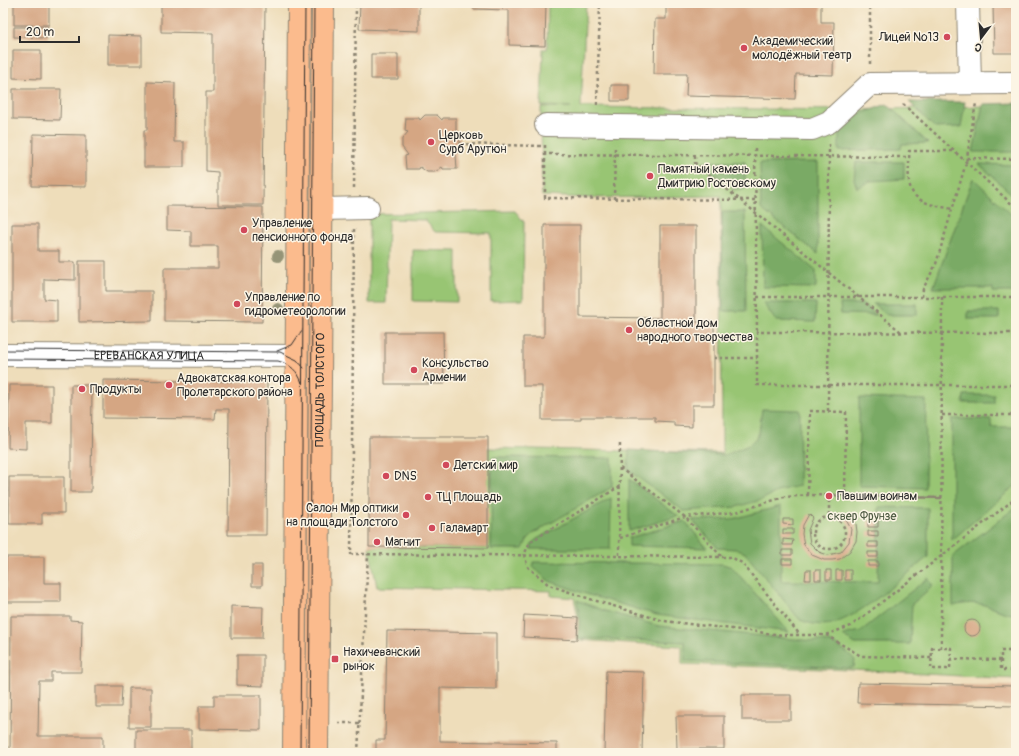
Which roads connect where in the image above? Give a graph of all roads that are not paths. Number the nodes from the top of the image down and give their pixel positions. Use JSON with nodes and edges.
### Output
{"nodes":[{"id":1,"x":299,"y":3,"type":"edge"},
{"id":2,"x":323,"y":3,"type":"edge"},
{"id":3,"x":968,"y":3,"type":"edge"},
{"id":4,"x":975,"y":83,"type":"junction"},
{"id":5,"x":1016,"y":83,"type":"edge"},
{"id":6,"x":546,"y":125,"type":"dead end"},
{"id":7,"x":368,"y":208,"type":"dead end"},
{"id":8,"x":322,"y":209,"type":"junction"},
{"id":9,"x":3,"y":355,"type":"edge"},
{"id":10,"x":296,"y":356,"type":"junction"},
{"id":11,"x":294,"y":753,"type":"edge"},
{"id":12,"x":317,"y":753,"type":"edge"}],
"edges":[{"from":1,"to":10,"type":"main road","name":"ПЛОЩАДЬ ТОЛСТОГО"},
{"from":2,"to":8,"type":"main road","name":"ПЛОЩАДЬ ТОЛСТОГО"},
{"from":3,"to":4,"type":"street"},
{"from":4,"to":5,"type":"street"},
{"from":4,"to":6,"type":"street"},
{"from":7,"to":8,"type":"street"},
{"from":8,"to":12,"type":"main road","name":"ПЛОЩАДЬ ТОЛСТОГО"},
{"from":9,"to":10,"type":"street","name":"ЕРЕВАНСКАЯ УЛИЦА"},
{"from":10,"to":11,"type":"main road","name":"ПЛОЩАДЬ ТОЛСТОГО"}]}
